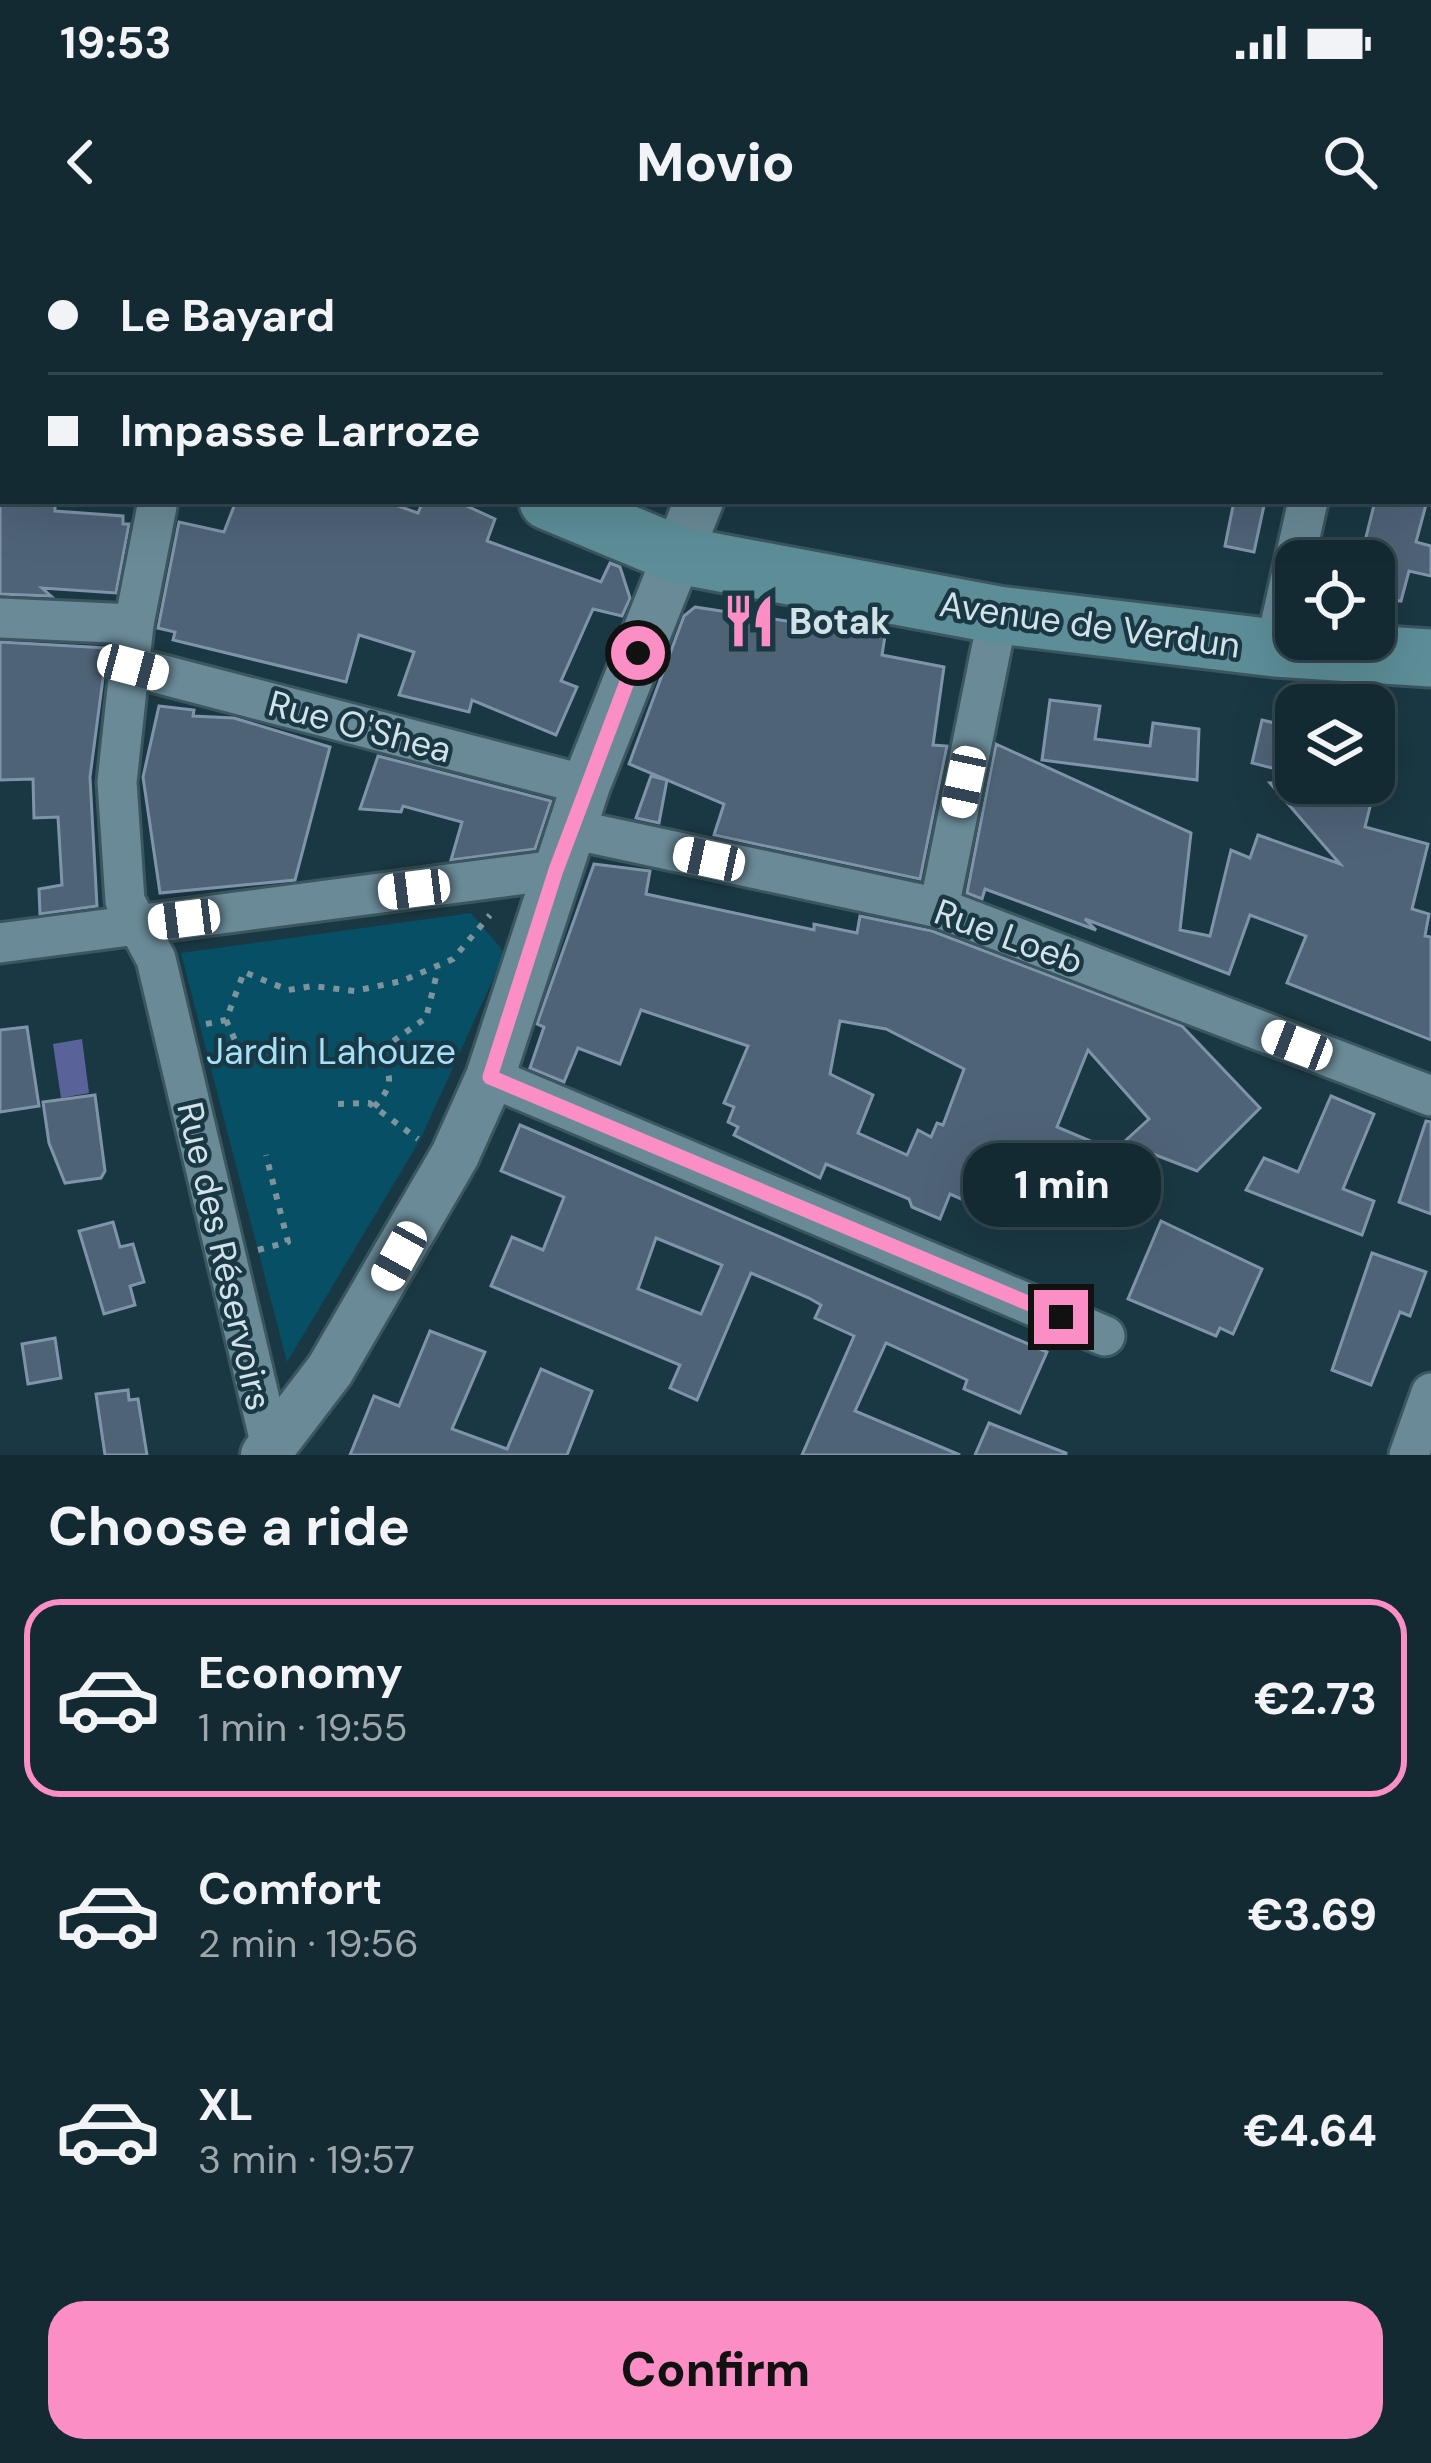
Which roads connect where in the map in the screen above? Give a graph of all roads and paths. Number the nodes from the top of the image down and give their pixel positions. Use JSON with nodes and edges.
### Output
{"nodes":[{"id":1,"x":147,"y":504,"type":"edge"},
{"id":2,"x":555,"y":504,"type":"edge"},
{"id":3,"x":698,"y":504,"type":"edge"},
{"id":4,"x":1307,"y":504,"type":"edge"},
{"id":5,"x":1299,"y":540,"type":"edge"},
{"id":6,"x":678,"y":555,"type":"junction"},
{"id":7,"x":998,"y":615,"type":"junction"},
{"id":8,"x":0,"y":617,"type":"edge"},
{"id":9,"x":134,"y":624,"type":"junction"},
{"id":10,"x":1275,"y":649,"type":"edge"},
{"id":11,"x":1395,"y":656,"type":"edge"},
{"id":12,"x":1431,"y":658,"type":"edge"},
{"id":13,"x":133,"y":667,"type":"junction"},
{"id":14,"x":571,"y":828,"type":"junction"},
{"id":15,"x":506,"y":877,"type":"junction"},
{"id":16,"x":938,"y":908,"type":"junction"},
{"id":17,"x":138,"y":925,"type":"junction"},
{"id":18,"x":0,"y":944,"type":"edge"},
{"id":19,"x":438,"y":969,"type":"junction"},
{"id":20,"x":226,"y":1020,"type":"junction"},
{"id":21,"x":173,"y":1032,"type":"junction"},
{"id":22,"x":238,"y":1047,"type":"dead end"},
{"id":23,"x":490,"y":1077,"type":"junction"},
{"id":24,"x":1431,"y":1096,"type":"edge"},
{"id":25,"x":338,"y":1104,"type":"dead end"},
{"id":26,"x":374,"y":1107,"type":"junction"},
{"id":27,"x":266,"y":1155,"type":"dead end"},
{"id":28,"x":454,"y":1155,"type":"junction"},
{"id":29,"x":226,"y":1257,"type":"junction"},
{"id":30,"x":1105,"y":1336,"type":"dead end"},
{"id":31,"x":1431,"y":1393,"type":"edge"},
{"id":32,"x":269,"y":1453,"type":"edge"},
{"id":33,"x":1412,"y":1454,"type":"edge"}],
"edges":[{"from":1,"to":9,"type":"street","name":"Rue des Réservoirs"},
{"from":2,"to":6,"type":"main road","name":"Avenue de Verdun"},
{"from":3,"to":6,"type":"street"},
{"from":4,"to":5,"type":"street"},
{"from":6,"to":7,"type":"main road","name":"Avenue de Verdun"},
{"from":6,"to":14,"type":"street"},
{"from":7,"to":10,"type":"main road","name":"Avenue de Verdun"},
{"from":7,"to":16,"type":"street"},
{"from":8,"to":9,"type":"street"},
{"from":9,"to":13,"type":"street","name":"Rue des Réservoirs"},
{"from":11,"to":12,"type":"main road","name":"Avenue de Verdun"},
{"from":13,"to":14,"type":"street","name":"Rue O'Shea"},
{"from":13,"to":17,"type":"street","name":"Rue des Réservoirs"},
{"from":14,"to":15,"type":"street"},
{"from":14,"to":16,"type":"street","name":"Rue Loeb"},
{"from":14,"to":23,"type":"street"},
{"from":15,"to":17,"type":"street"},
{"from":15,"to":19,"type":"path"},
{"from":16,"to":24,"type":"street","name":"Rue Loeb"},
{"from":17,"to":18,"type":"street"},
{"from":17,"to":21,"type":"street","name":"Rue des Réservoirs"},
{"from":19,"to":20,"type":"path"},
{"from":19,"to":26,"type":"path"},
{"from":20,"to":21,"type":"path"},
{"from":20,"to":22,"type":"path"},
{"from":21,"to":29,"type":"street","name":"Rue des Réservoirs"},
{"from":23,"to":28,"type":"street"},
{"from":23,"to":30,"type":"street"},
{"from":25,"to":26,"type":"path"},
{"from":26,"to":28,"type":"path"},
{"from":27,"to":29,"type":"path"},
{"from":28,"to":32,"type":"street"},
{"from":29,"to":32,"type":"street","name":"Rue des Réservoirs"},
{"from":31,"to":33,"type":"street"}]}
